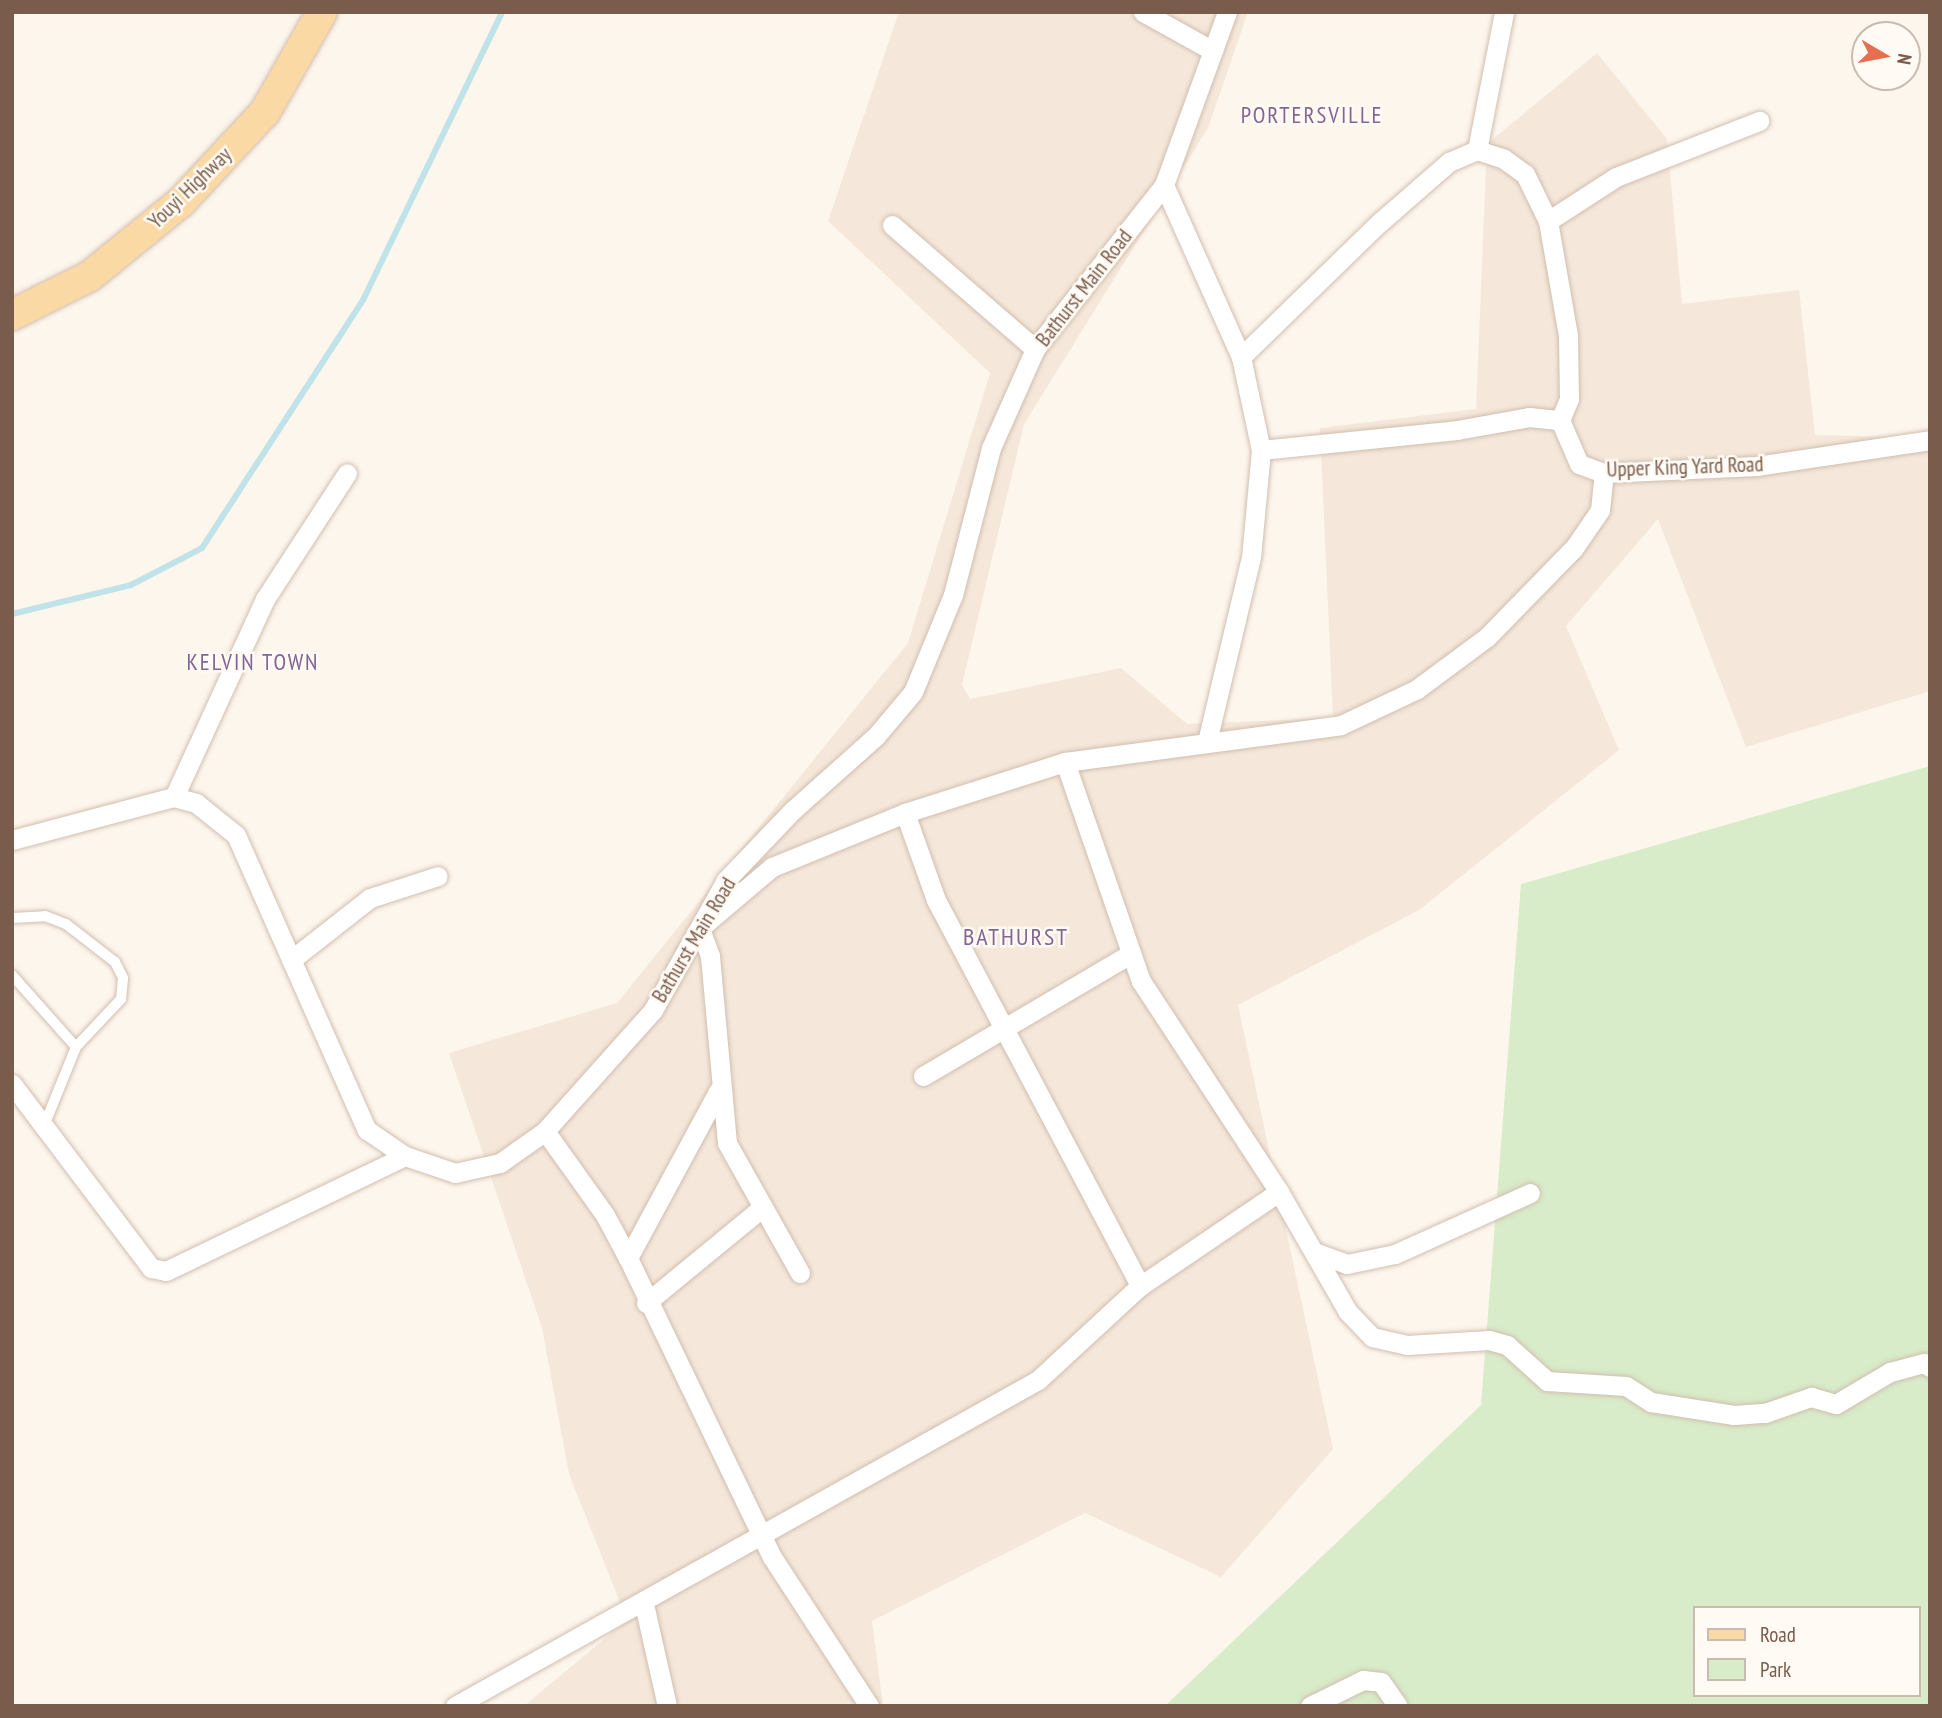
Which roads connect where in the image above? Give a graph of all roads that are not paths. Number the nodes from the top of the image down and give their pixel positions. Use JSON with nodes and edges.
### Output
{"nodes":[{"id":1,"x":322,"y":12,"type":"edge"},
{"id":2,"x":1143,"y":12,"type":"edge"},
{"id":3,"x":1227,"y":12,"type":"edge"},
{"id":4,"x":1504,"y":12,"type":"edge"},
{"id":5,"x":1213,"y":51,"type":"junction"},
{"id":6,"x":1759,"y":121,"type":"dead end"},
{"id":7,"x":1477,"y":150,"type":"junction"},
{"id":8,"x":1164,"y":185,"type":"junction"},
{"id":9,"x":1548,"y":221,"type":"junction"},
{"id":10,"x":892,"y":225,"type":"dead end"},
{"id":11,"x":12,"y":315,"type":"edge"},
{"id":12,"x":1035,"y":349,"type":"junction"},
{"id":13,"x":1241,"y":357,"type":"junction"},
{"id":14,"x":1560,"y":421,"type":"junction"},
{"id":15,"x":1930,"y":440,"type":"edge"},
{"id":16,"x":1262,"y":450,"type":"junction"},
{"id":17,"x":347,"y":473,"type":"dead end"},
{"id":18,"x":1604,"y":473,"type":"junction"},
{"id":19,"x":1207,"y":741,"type":"junction"},
{"id":20,"x":1065,"y":762,"type":"junction"},
{"id":21,"x":174,"y":797,"type":"junction"},
{"id":22,"x":905,"y":813,"type":"junction"},
{"id":23,"x":12,"y":840,"type":"edge"},
{"id":24,"x":438,"y":876,"type":"dead end"},
{"id":25,"x":12,"y":918,"type":"edge"},
{"id":26,"x":700,"y":928,"type":"junction"},
{"id":27,"x":1130,"y":954,"type":"junction"},
{"id":28,"x":291,"y":960,"type":"junction"},
{"id":29,"x":12,"y":975,"type":"edge"},
{"id":30,"x":1004,"y":1028,"type":"junction"},
{"id":31,"x":76,"y":1047,"type":"junction"},
{"id":32,"x":923,"y":1076,"type":"dead end"},
{"id":33,"x":12,"y":1084,"type":"edge"},
{"id":34,"x":719,"y":1090,"type":"junction"},
{"id":35,"x":44,"y":1126,"type":"junction"},
{"id":36,"x":545,"y":1131,"type":"junction"},
{"id":37,"x":405,"y":1156,"type":"junction"},
{"id":38,"x":1279,"y":1192,"type":"junction"},
{"id":39,"x":1530,"y":1193,"type":"dead end"},
{"id":40,"x":763,"y":1207,"type":"junction"},
{"id":41,"x":1314,"y":1252,"type":"junction"},
{"id":42,"x":628,"y":1258,"type":"junction"},
{"id":43,"x":800,"y":1273,"type":"dead end"},
{"id":44,"x":1140,"y":1286,"type":"junction"},
{"id":45,"x":646,"y":1303,"type":"junction"},
{"id":46,"x":1930,"y":1367,"type":"edge"},
{"id":47,"x":760,"y":1534,"type":"junction"},
{"id":48,"x":644,"y":1604,"type":"junction"},
{"id":49,"x":455,"y":1706,"type":"edge"},
{"id":50,"x":667,"y":1706,"type":"edge"},
{"id":51,"x":869,"y":1706,"type":"edge"},
{"id":52,"x":1310,"y":1706,"type":"edge"},
{"id":53,"x":1398,"y":1706,"type":"edge"}],
"edges":[{"from":1,"to":11,"type":"main road","name":"Youyi Highway"},
{"from":2,"to":5,"type":"street"},
{"from":3,"to":5,"type":"street","name":"Bathurst Main Road"},
{"from":4,"to":7,"type":"street"},
{"from":5,"to":8,"type":"street","name":"Bathurst Main Road"},
{"from":6,"to":9,"type":"street"},
{"from":7,"to":9,"type":"street"},
{"from":7,"to":13,"type":"street"},
{"from":8,"to":12,"type":"street","name":"Bathurst Main Road"},
{"from":8,"to":13,"type":"street"},
{"from":9,"to":14,"type":"street"},
{"from":10,"to":12,"type":"street"},
{"from":12,"to":26,"type":"street","name":"Bathurst Main Road"},
{"from":13,"to":16,"type":"street"},
{"from":14,"to":16,"type":"street"},
{"from":14,"to":18,"type":"street","name":"Upper King Yard Road"},
{"from":15,"to":18,"type":"street","name":"Upper King Yard Road"},
{"from":16,"to":19,"type":"street"},
{"from":17,"to":21,"type":"street"},
{"from":18,"to":19,"type":"street"},
{"from":19,"to":20,"type":"street"},
{"from":20,"to":22,"type":"street"},
{"from":20,"to":27,"type":"street"},
{"from":21,"to":23,"type":"street"},
{"from":21,"to":28,"type":"street","name":"Bathurst Main Road"},
{"from":22,"to":26,"type":"street"},
{"from":22,"to":30,"type":"street"},
{"from":24,"to":28,"type":"street"},
{"from":25,"to":31,"type":"lane"},
{"from":26,"to":34,"type":"street"},
{"from":26,"to":36,"type":"street","name":"Bathurst Main Road"},
{"from":27,"to":30,"type":"street"},
{"from":27,"to":38,"type":"street"},
{"from":28,"to":37,"type":"street","name":"Bathurst Main Road"},
{"from":29,"to":31,"type":"lane"},
{"from":30,"to":32,"type":"street"},
{"from":30,"to":44,"type":"street"},
{"from":31,"to":35,"type":"lane"},
{"from":33,"to":35,"type":"street"},
{"from":34,"to":40,"type":"street"},
{"from":34,"to":42,"type":"street"},
{"from":35,"to":37,"type":"street"},
{"from":36,"to":37,"type":"street","name":"Bathurst Main Road"},
{"from":36,"to":42,"type":"street"},
{"from":38,"to":41,"type":"street"},
{"from":38,"to":44,"type":"street"},
{"from":39,"to":41,"type":"street"},
{"from":40,"to":43,"type":"street"},
{"from":40,"to":45,"type":"street"},
{"from":41,"to":46,"type":"street"},
{"from":42,"to":45,"type":"street"},
{"from":44,"to":47,"type":"street"},
{"from":45,"to":47,"type":"street"},
{"from":47,"to":48,"type":"street"},
{"from":47,"to":51,"type":"street"},
{"from":48,"to":49,"type":"street"},
{"from":48,"to":50,"type":"street"},
{"from":52,"to":53,"type":"street"}]}
